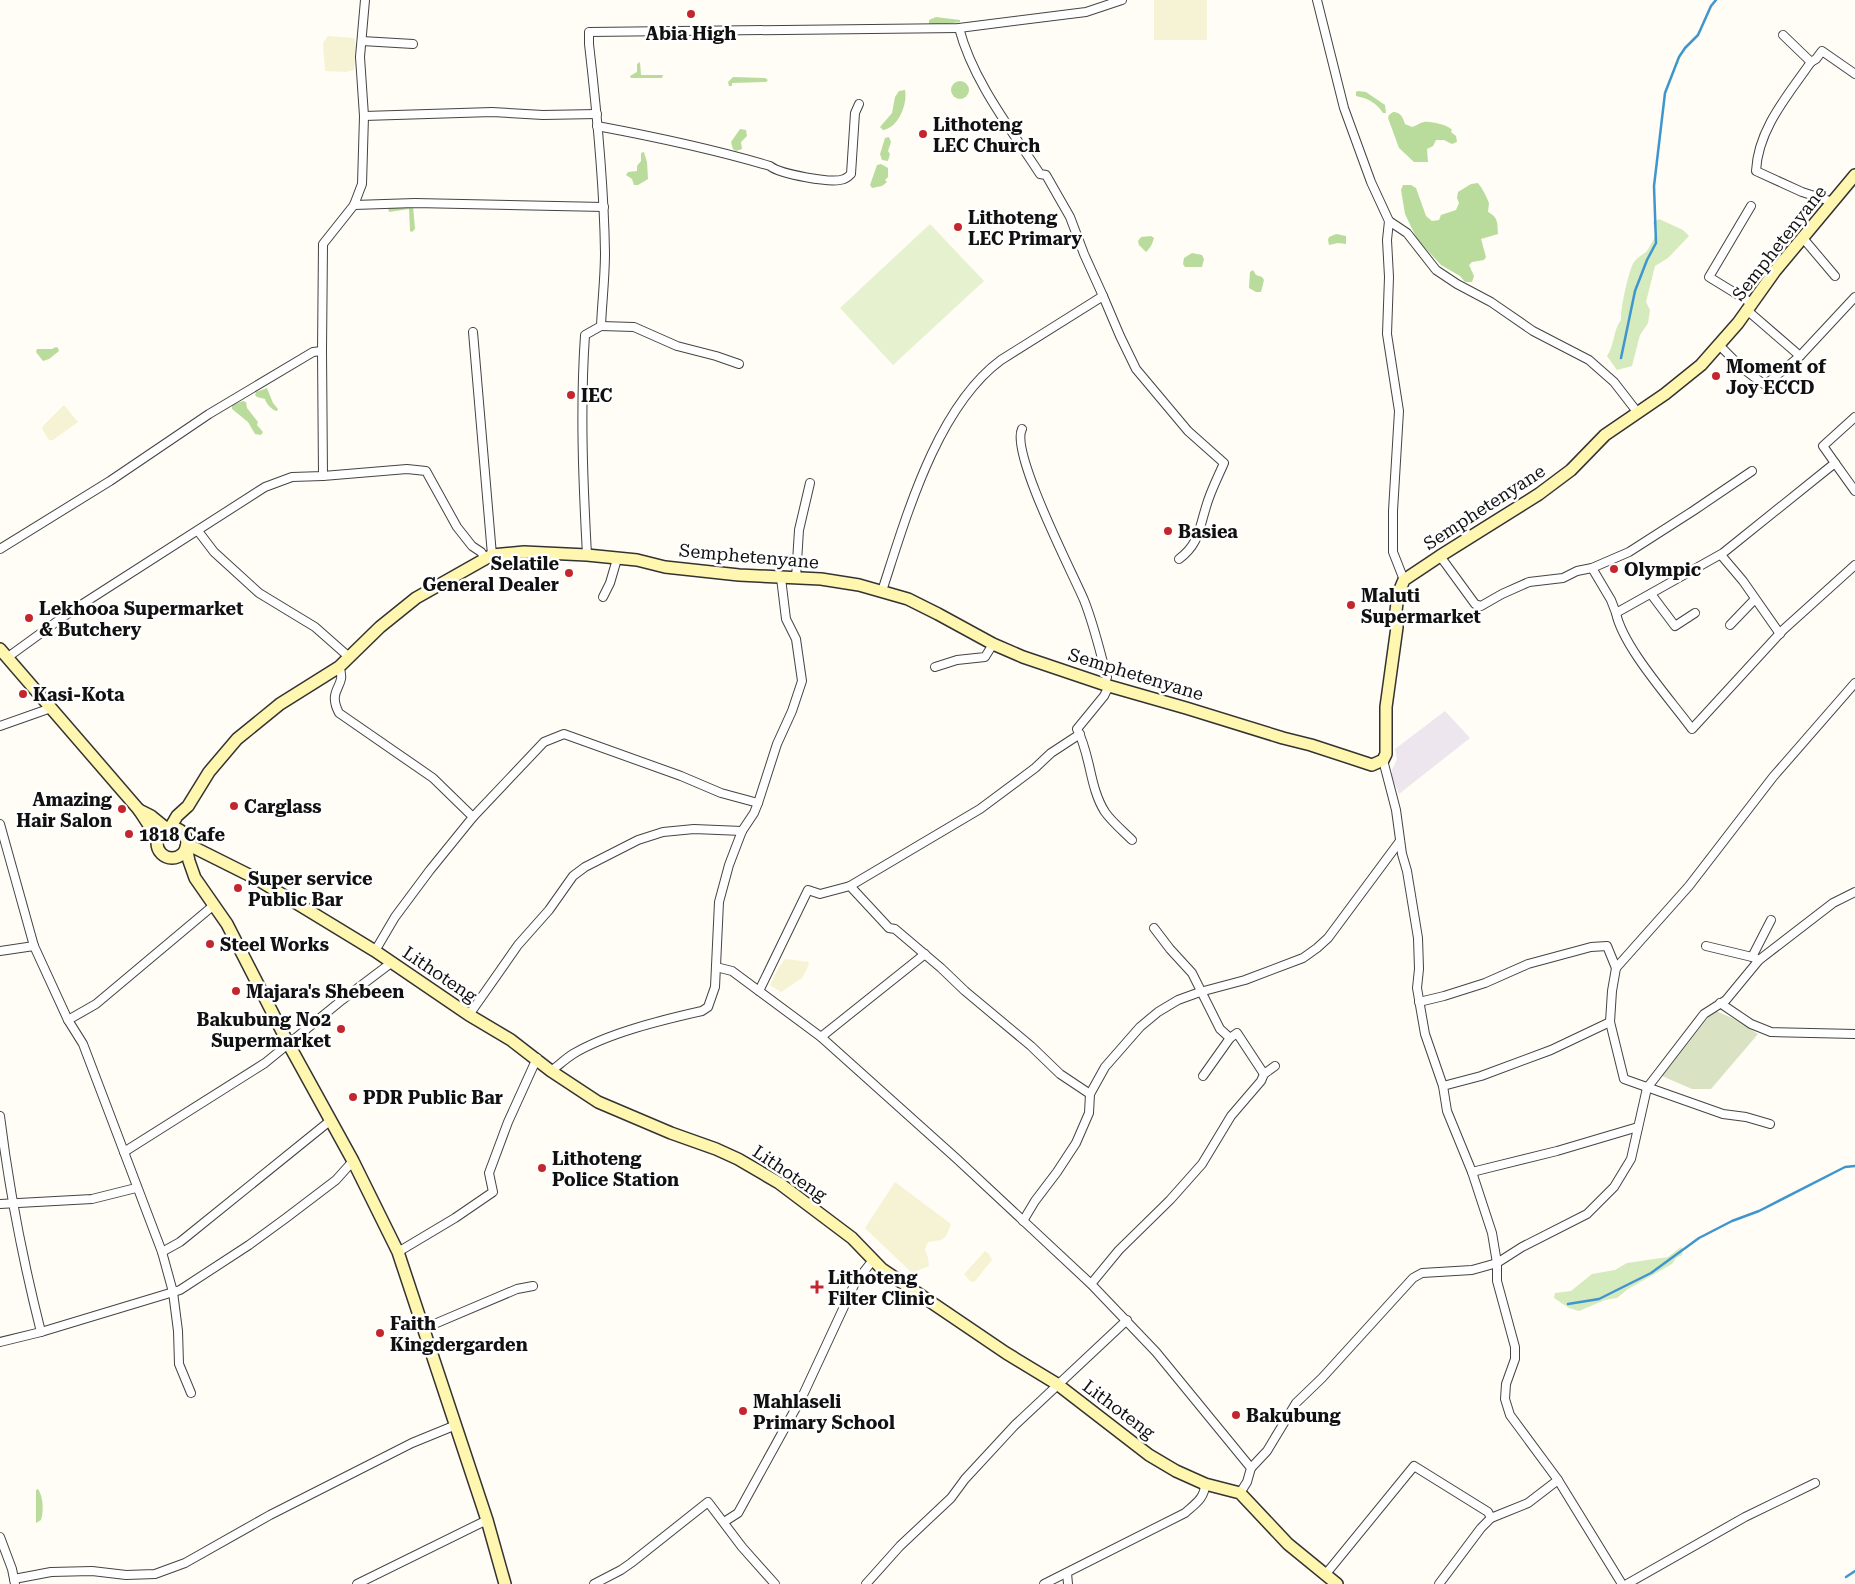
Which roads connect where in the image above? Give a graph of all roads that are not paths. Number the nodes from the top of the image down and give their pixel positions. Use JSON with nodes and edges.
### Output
{"nodes":[{"id":1,"x":364,"y":0,"type":"edge"},
{"id":2,"x":1122,"y":0,"type":"edge"},
{"id":3,"x":1318,"y":0,"type":"edge"},
{"id":4,"x":959,"y":28,"type":"junction"},
{"id":5,"x":1783,"y":35,"type":"dead end"},
{"id":6,"x":362,"y":41,"type":"junction"},
{"id":7,"x":413,"y":44,"type":"dead end"},
{"id":8,"x":1811,"y":62,"type":"junction"},
{"id":9,"x":1855,"y":74,"type":"edge"},
{"id":10,"x":859,"y":104,"type":"dead end"},
{"id":11,"x":598,"y":114,"type":"junction"},
{"id":12,"x":364,"y":116,"type":"junction"},
{"id":13,"x":597,"y":126,"type":"junction"},
{"id":14,"x":1855,"y":175,"type":"edge"},
{"id":15,"x":1833,"y":202,"type":"junction"},
{"id":16,"x":354,"y":205,"type":"junction"},
{"id":17,"x":1751,"y":206,"type":"dead end"},
{"id":18,"x":604,"y":207,"type":"junction"},
{"id":19,"x":1389,"y":221,"type":"junction"},
{"id":20,"x":1802,"y":237,"type":"junction"},
{"id":21,"x":1835,"y":276,"type":"dead end"},
{"id":22,"x":1103,"y":296,"type":"junction"},
{"id":23,"x":1855,"y":297,"type":"edge"},
{"id":24,"x":1750,"y":308,"type":"junction"},
{"id":25,"x":601,"y":326,"type":"junction"},
{"id":26,"x":473,"y":332,"type":"dead end"},
{"id":27,"x":1720,"y":346,"type":"junction"},
{"id":28,"x":322,"y":351,"type":"junction"},
{"id":29,"x":1800,"y":356,"type":"junction"},
{"id":30,"x":739,"y":364,"type":"dead end"},
{"id":31,"x":1638,"y":413,"type":"junction"},
{"id":32,"x":1855,"y":417,"type":"edge"},
{"id":33,"x":1022,"y":429,"type":"dead end"},
{"id":34,"x":1836,"y":463,"type":"junction"},
{"id":35,"x":1752,"y":470,"type":"dead end"},
{"id":36,"x":323,"y":476,"type":"junction"},
{"id":37,"x":810,"y":483,"type":"dead end"},
{"id":38,"x":1855,"y":490,"type":"edge"},
{"id":39,"x":198,"y":531,"type":"junction"},
{"id":40,"x":0,"y":549,"type":"edge"},
{"id":41,"x":587,"y":554,"type":"junction"},
{"id":42,"x":1721,"y":555,"type":"junction"},
{"id":43,"x":489,"y":556,"type":"junction"},
{"id":44,"x":1440,"y":556,"type":"junction"},
{"id":45,"x":617,"y":558,"type":"junction"},
{"id":46,"x":1179,"y":559,"type":"dead end"},
{"id":47,"x":1855,"y":565,"type":"edge"},
{"id":48,"x":1592,"y":568,"type":"junction"},
{"id":49,"x":781,"y":578,"type":"junction"},
{"id":50,"x":796,"y":578,"type":"junction"},
{"id":51,"x":1404,"y":580,"type":"junction"},
{"id":52,"x":882,"y":592,"type":"junction"},
{"id":53,"x":1651,"y":594,"type":"junction"},
{"id":54,"x":603,"y":597,"type":"dead end"},
{"id":55,"x":1755,"y":599,"type":"junction"},
{"id":56,"x":1616,"y":613,"type":"junction"},
{"id":57,"x":1695,"y":613,"type":"dead end"},
{"id":58,"x":1730,"y":625,"type":"dead end"},
{"id":59,"x":1780,"y":634,"type":"junction"},
{"id":60,"x":994,"y":644,"type":"junction"},
{"id":61,"x":4,"y":653,"type":"edge"},
{"id":62,"x":349,"y":657,"type":"junction"},
{"id":63,"x":339,"y":667,"type":"junction"},
{"id":64,"x":935,"y":667,"type":"dead end"},
{"id":65,"x":1855,"y":683,"type":"edge"},
{"id":66,"x":1107,"y":685,"type":"junction"},
{"id":67,"x":51,"y":708,"type":"junction"},
{"id":68,"x":0,"y":726,"type":"edge"},
{"id":69,"x":1080,"y":734,"type":"junction"},
{"id":70,"x":1383,"y":760,"type":"junction"},
{"id":71,"x":758,"y":803,"type":"junction"},
{"id":72,"x":188,"y":806,"type":"junction"},
{"id":73,"x":139,"y":810,"type":"junction"},
{"id":74,"x":473,"y":817,"type":"junction"},
{"id":75,"x":0,"y":824,"type":"edge"},
{"id":76,"x":169,"y":829,"type":"junction"},
{"id":77,"x":742,"y":831,"type":"junction"},
{"id":78,"x":158,"y":839,"type":"junction"},
{"id":79,"x":1132,"y":840,"type":"dead end"},
{"id":80,"x":1400,"y":841,"type":"junction"},
{"id":81,"x":186,"y":842,"type":"junction"},
{"id":82,"x":172,"y":858,"type":"junction"},
{"id":83,"x":195,"y":878,"type":"junction"},
{"id":84,"x":850,"y":886,"type":"junction"},
{"id":85,"x":1855,"y":892,"type":"edge"},
{"id":86,"x":214,"y":905,"type":"junction"},
{"id":87,"x":1771,"y":920,"type":"dead end"},
{"id":88,"x":1154,"y":928,"type":"dead end"},
{"id":89,"x":34,"y":946,"type":"junction"},
{"id":90,"x":1706,"y":946,"type":"dead end"},
{"id":91,"x":375,"y":951,"type":"junction"},
{"id":92,"x":0,"y":952,"type":"edge"},
{"id":93,"x":925,"y":954,"type":"junction"},
{"id":94,"x":1755,"y":958,"type":"junction"},
{"id":95,"x":391,"y":963,"type":"junction"},
{"id":96,"x":716,"y":967,"type":"junction"},
{"id":97,"x":1616,"y":968,"type":"junction"},
{"id":98,"x":759,"y":991,"type":"junction"},
{"id":99,"x":1200,"y":992,"type":"junction"},
{"id":100,"x":1419,"y":1002,"type":"junction"},
{"id":101,"x":1720,"y":1003,"type":"junction"},
{"id":102,"x":469,"y":1015,"type":"junction"},
{"id":103,"x":68,"y":1020,"type":"junction"},
{"id":104,"x":1610,"y":1022,"type":"junction"},
{"id":105,"x":1855,"y":1034,"type":"edge"},
{"id":106,"x":821,"y":1037,"type":"junction"},
{"id":107,"x":1230,"y":1038,"type":"junction"},
{"id":108,"x":288,"y":1043,"type":"junction"},
{"id":109,"x":537,"y":1058,"type":"junction"},
{"id":110,"x":1275,"y":1066,"type":"dead end"},
{"id":111,"x":551,"y":1071,"type":"junction"},
{"id":112,"x":1264,"y":1074,"type":"junction"},
{"id":113,"x":1203,"y":1076,"type":"dead end"},
{"id":114,"x":1443,"y":1086,"type":"junction"},
{"id":115,"x":1647,"y":1088,"type":"junction"},
{"id":116,"x":1090,"y":1094,"type":"junction"},
{"id":117,"x":0,"y":1116,"type":"edge"},
{"id":118,"x":331,"y":1120,"type":"junction"},
{"id":119,"x":1770,"y":1124,"type":"dead end"},
{"id":120,"x":1638,"y":1127,"type":"junction"},
{"id":121,"x":124,"y":1152,"type":"junction"},
{"id":122,"x":353,"y":1161,"type":"junction"},
{"id":123,"x":1472,"y":1172,"type":"junction"},
{"id":124,"x":136,"y":1188,"type":"junction"},
{"id":125,"x":0,"y":1204,"type":"edge"},
{"id":126,"x":12,"y":1204,"type":"junction"},
{"id":127,"x":1023,"y":1221,"type":"junction"},
{"id":128,"x":162,"y":1252,"type":"junction"},
{"id":129,"x":398,"y":1252,"type":"junction"},
{"id":130,"x":874,"y":1260,"type":"junction"},
{"id":131,"x":1497,"y":1263,"type":"junction"},
{"id":132,"x":1091,"y":1284,"type":"junction"},
{"id":133,"x":533,"y":1286,"type":"dead end"},
{"id":134,"x":173,"y":1292,"type":"junction"},
{"id":135,"x":1127,"y":1320,"type":"junction"},
{"id":136,"x":425,"y":1328,"type":"junction"},
{"id":137,"x":40,"y":1332,"type":"junction"},
{"id":138,"x":0,"y":1342,"type":"edge"},
{"id":139,"x":1057,"y":1384,"type":"junction"},
{"id":140,"x":191,"y":1393,"type":"dead end"},
{"id":141,"x":456,"y":1425,"type":"junction"},
{"id":142,"x":1251,"y":1468,"type":"junction"},
{"id":143,"x":1558,"y":1480,"type":"junction"},
{"id":144,"x":1814,"y":1483,"type":"dead end"},
{"id":145,"x":1205,"y":1484,"type":"junction"},
{"id":146,"x":1240,"y":1493,"type":"junction"},
{"id":147,"x":1492,"y":1518,"type":"junction"},
{"id":148,"x":487,"y":1520,"type":"junction"},
{"id":149,"x":724,"y":1522,"type":"junction"},
{"id":150,"x":0,"y":1537,"type":"edge"},
{"id":151,"x":2,"y":1549,"type":"edge"},
{"id":152,"x":1067,"y":1573,"type":"junction"},
{"id":153,"x":1325,"y":1575,"type":"junction"},
{"id":154,"x":14,"y":1582,"type":"edge"},
{"id":155,"x":357,"y":1584,"type":"edge"},
{"id":156,"x":505,"y":1584,"type":"edge"},
{"id":157,"x":594,"y":1584,"type":"edge"},
{"id":158,"x":775,"y":1584,"type":"edge"},
{"id":159,"x":866,"y":1584,"type":"edge"},
{"id":160,"x":1044,"y":1584,"type":"edge"},
{"id":161,"x":1068,"y":1584,"type":"edge"},
{"id":162,"x":1337,"y":1584,"type":"edge"},
{"id":163,"x":1439,"y":1584,"type":"edge"},
{"id":164,"x":1622,"y":1584,"type":"edge"},
{"id":165,"x":1627,"y":1584,"type":"edge"}],
"edges":[{"from":1,"to":6,"type":"street"},
{"from":2,"to":4,"type":"street"},
{"from":3,"to":19,"type":"street"},
{"from":4,"to":11,"type":"street"},
{"from":4,"to":22,"type":"street"},
{"from":5,"to":8,"type":"street"},
{"from":6,"to":7,"type":"street"},
{"from":6,"to":12,"type":"street"},
{"from":8,"to":9,"type":"street"},
{"from":8,"to":15,"type":"street"},
{"from":10,"to":13,"type":"street"},
{"from":11,"to":12,"type":"street"},
{"from":11,"to":13,"type":"street"},
{"from":12,"to":16,"type":"street"},
{"from":13,"to":18,"type":"street"},
{"from":14,"to":15,"type":"main road","name":"Semphetenyane"},
{"from":15,"to":20,"type":"main road","name":"Semphetenyane"},
{"from":16,"to":18,"type":"street"},
{"from":16,"to":28,"type":"street"},
{"from":17,"to":24,"type":"street"},
{"from":18,"to":25,"type":"street"},
{"from":19,"to":31,"type":"street"},
{"from":19,"to":51,"type":"street"},
{"from":20,"to":21,"type":"street"},
{"from":20,"to":24,"type":"main road","name":"Semphetenyane"},
{"from":22,"to":46,"type":"street"},
{"from":22,"to":52,"type":"street"},
{"from":23,"to":29,"type":"street"},
{"from":24,"to":27,"type":"main road","name":"Semphetenyane"},
{"from":24,"to":29,"type":"street"},
{"from":25,"to":30,"type":"street"},
{"from":25,"to":41,"type":"street"},
{"from":26,"to":43,"type":"street"},
{"from":27,"to":29,"type":"street"},
{"from":27,"to":31,"type":"main road","name":"Semphetenyane"},
{"from":28,"to":36,"type":"street"},
{"from":28,"to":40,"type":"street"},
{"from":31,"to":44,"type":"main road","name":"Semphetenyane"},
{"from":32,"to":34,"type":"street"},
{"from":33,"to":66,"type":"street"},
{"from":34,"to":38,"type":"street"},
{"from":34,"to":42,"type":"street"},
{"from":35,"to":48,"type":"street"},
{"from":36,"to":39,"type":"street"},
{"from":36,"to":43,"type":"street"},
{"from":37,"to":50,"type":"street"},
{"from":39,"to":61,"type":"street"},
{"from":39,"to":62,"type":"street"},
{"from":41,"to":43,"type":"main road","name":"Semphetenyane"},
{"from":41,"to":45,"type":"main road","name":"Semphetenyane"},
{"from":42,"to":53,"type":"street"},
{"from":42,"to":55,"type":"street"},
{"from":43,"to":62,"type":"main road","name":"Semphetenyane"},
{"from":44,"to":48,"type":"street"},
{"from":44,"to":51,"type":"main road","name":"Semphetenyane"},
{"from":45,"to":49,"type":"main road","name":"Semphetenyane"},
{"from":45,"to":54,"type":"street"},
{"from":47,"to":59,"type":"street"},
{"from":48,"to":56,"type":"street"},
{"from":49,"to":50,"type":"main road","name":"Semphetenyane"},
{"from":49,"to":71,"type":"street"},
{"from":50,"to":52,"type":"main road","name":"Semphetenyane"},
{"from":51,"to":70,"type":"main road"},
{"from":52,"to":60,"type":"main road","name":"Semphetenyane"},
{"from":53,"to":56,"type":"street"},
{"from":53,"to":57,"type":"street"},
{"from":55,"to":58,"type":"street"},
{"from":55,"to":59,"type":"street"},
{"from":56,"to":59,"type":"street"},
{"from":60,"to":64,"type":"street"},
{"from":60,"to":66,"type":"main road","name":"Semphetenyane"},
{"from":61,"to":67,"type":"main road"},
{"from":62,"to":63,"type":"main road","name":"Semphetenyane"},
{"from":63,"to":72,"type":"main road","name":"Semphetenyane"},
{"from":63,"to":74,"type":"street"},
{"from":65,"to":97,"type":"street"},
{"from":66,"to":69,"type":"street"},
{"from":66,"to":70,"type":"main road","name":"Semphetenyane"},
{"from":67,"to":68,"type":"street"},
{"from":67,"to":73,"type":"main road"},
{"from":69,"to":79,"type":"street"},
{"from":69,"to":84,"type":"street"},
{"from":70,"to":80,"type":"street"},
{"from":71,"to":74,"type":"street"},
{"from":71,"to":77,"type":"street"},
{"from":72,"to":76,"type":"main road","name":"Semphetenyane"},
{"from":72,"to":81,"type":"main road"},
{"from":73,"to":76,"type":"main road"},
{"from":73,"to":78,"type":"main road"},
{"from":74,"to":91,"type":"street"},
{"from":75,"to":89,"type":"street"},
{"from":76,"to":78,"type":"main road"},
{"from":76,"to":81,"type":"main road"},
{"from":77,"to":96,"type":"street"},
{"from":77,"to":102,"type":"street"},
{"from":78,"to":82,"type":"main road"},
{"from":80,"to":99,"type":"street"},
{"from":80,"to":100,"type":"street"},
{"from":81,"to":82,"type":"main road"},
{"from":81,"to":83,"type":"main road"},
{"from":81,"to":91,"type":"main road","name":"Lithoteng"},
{"from":82,"to":83,"type":"main road"},
{"from":83,"to":86,"type":"main road"},
{"from":84,"to":93,"type":"street"},
{"from":84,"to":98,"type":"street"},
{"from":85,"to":94,"type":"street"},
{"from":86,"to":103,"type":"street"},
{"from":86,"to":108,"type":"main road"},
{"from":87,"to":94,"type":"street"},
{"from":88,"to":99,"type":"street"},
{"from":89,"to":92,"type":"street"},
{"from":89,"to":103,"type":"street"},
{"from":90,"to":94,"type":"street"},
{"from":91,"to":95,"type":"main road","name":"Lithoteng"},
{"from":93,"to":106,"type":"street"},
{"from":93,"to":116,"type":"street"},
{"from":94,"to":101,"type":"street"},
{"from":95,"to":102,"type":"main road","name":"Lithoteng"},
{"from":95,"to":108,"type":"street"},
{"from":96,"to":98,"type":"street"},
{"from":96,"to":111,"type":"street"},
{"from":97,"to":100,"type":"street"},
{"from":97,"to":104,"type":"street"},
{"from":98,"to":106,"type":"street"},
{"from":99,"to":107,"type":"street"},
{"from":99,"to":116,"type":"street"},
{"from":100,"to":114,"type":"street"},
{"from":101,"to":105,"type":"street"},
{"from":101,"to":115,"type":"street"},
{"from":102,"to":109,"type":"main road","name":"Lithoteng"},
{"from":103,"to":121,"type":"street"},
{"from":104,"to":114,"type":"street"},
{"from":104,"to":115,"type":"street"},
{"from":106,"to":127,"type":"street"},
{"from":107,"to":112,"type":"street"},
{"from":107,"to":113,"type":"street"},
{"from":108,"to":118,"type":"main road"},
{"from":108,"to":121,"type":"street"},
{"from":109,"to":111,"type":"main road","name":"Lithoteng"},
{"from":109,"to":129,"type":"street"},
{"from":110,"to":112,"type":"street"},
{"from":111,"to":130,"type":"main road","name":"Lithoteng"},
{"from":112,"to":132,"type":"street"},
{"from":114,"to":123,"type":"street"},
{"from":115,"to":119,"type":"street"},
{"from":115,"to":120,"type":"street"},
{"from":116,"to":127,"type":"street"},
{"from":117,"to":126,"type":"street"},
{"from":118,"to":122,"type":"main road"},
{"from":118,"to":128,"type":"street"},
{"from":120,"to":123,"type":"street"},
{"from":120,"to":131,"type":"street"},
{"from":121,"to":124,"type":"street"},
{"from":122,"to":129,"type":"main road"},
{"from":122,"to":134,"type":"street"},
{"from":123,"to":131,"type":"street"},
{"from":124,"to":126,"type":"street"},
{"from":124,"to":128,"type":"street"},
{"from":125,"to":126,"type":"street"},
{"from":126,"to":137,"type":"street"},
{"from":127,"to":132,"type":"street"},
{"from":128,"to":134,"type":"street"},
{"from":129,"to":136,"type":"main road"},
{"from":130,"to":139,"type":"main road","name":"Lithoteng"},
{"from":130,"to":149,"type":"street"},
{"from":131,"to":142,"type":"street"},
{"from":131,"to":143,"type":"street"},
{"from":132,"to":135,"type":"street"},
{"from":133,"to":136,"type":"street"},
{"from":134,"to":137,"type":"street"},
{"from":134,"to":140,"type":"street"},
{"from":135,"to":139,"type":"street"},
{"from":135,"to":142,"type":"street"},
{"from":136,"to":141,"type":"main road"},
{"from":137,"to":138,"type":"street"},
{"from":139,"to":145,"type":"main road","name":"Lithoteng"},
{"from":139,"to":159,"type":"street"},
{"from":141,"to":148,"type":"main road"},
{"from":141,"to":154,"type":"street"},
{"from":142,"to":146,"type":"street"},
{"from":143,"to":147,"type":"street"},
{"from":143,"to":164,"type":"street"},
{"from":144,"to":165,"type":"street"},
{"from":145,"to":146,"type":"main road","name":"Lithoteng"},
{"from":145,"to":152,"type":"street"},
{"from":146,"to":153,"type":"main road"},
{"from":147,"to":153,"type":"street"},
{"from":147,"to":163,"type":"street"},
{"from":148,"to":155,"type":"street"},
{"from":148,"to":156,"type":"main road"},
{"from":149,"to":157,"type":"street"},
{"from":149,"to":158,"type":"street"},
{"from":150,"to":151,"type":"street"},
{"from":151,"to":154,"type":"street"},
{"from":152,"to":160,"type":"street"},
{"from":152,"to":161,"type":"street"},
{"from":153,"to":162,"type":"main road"}]}
